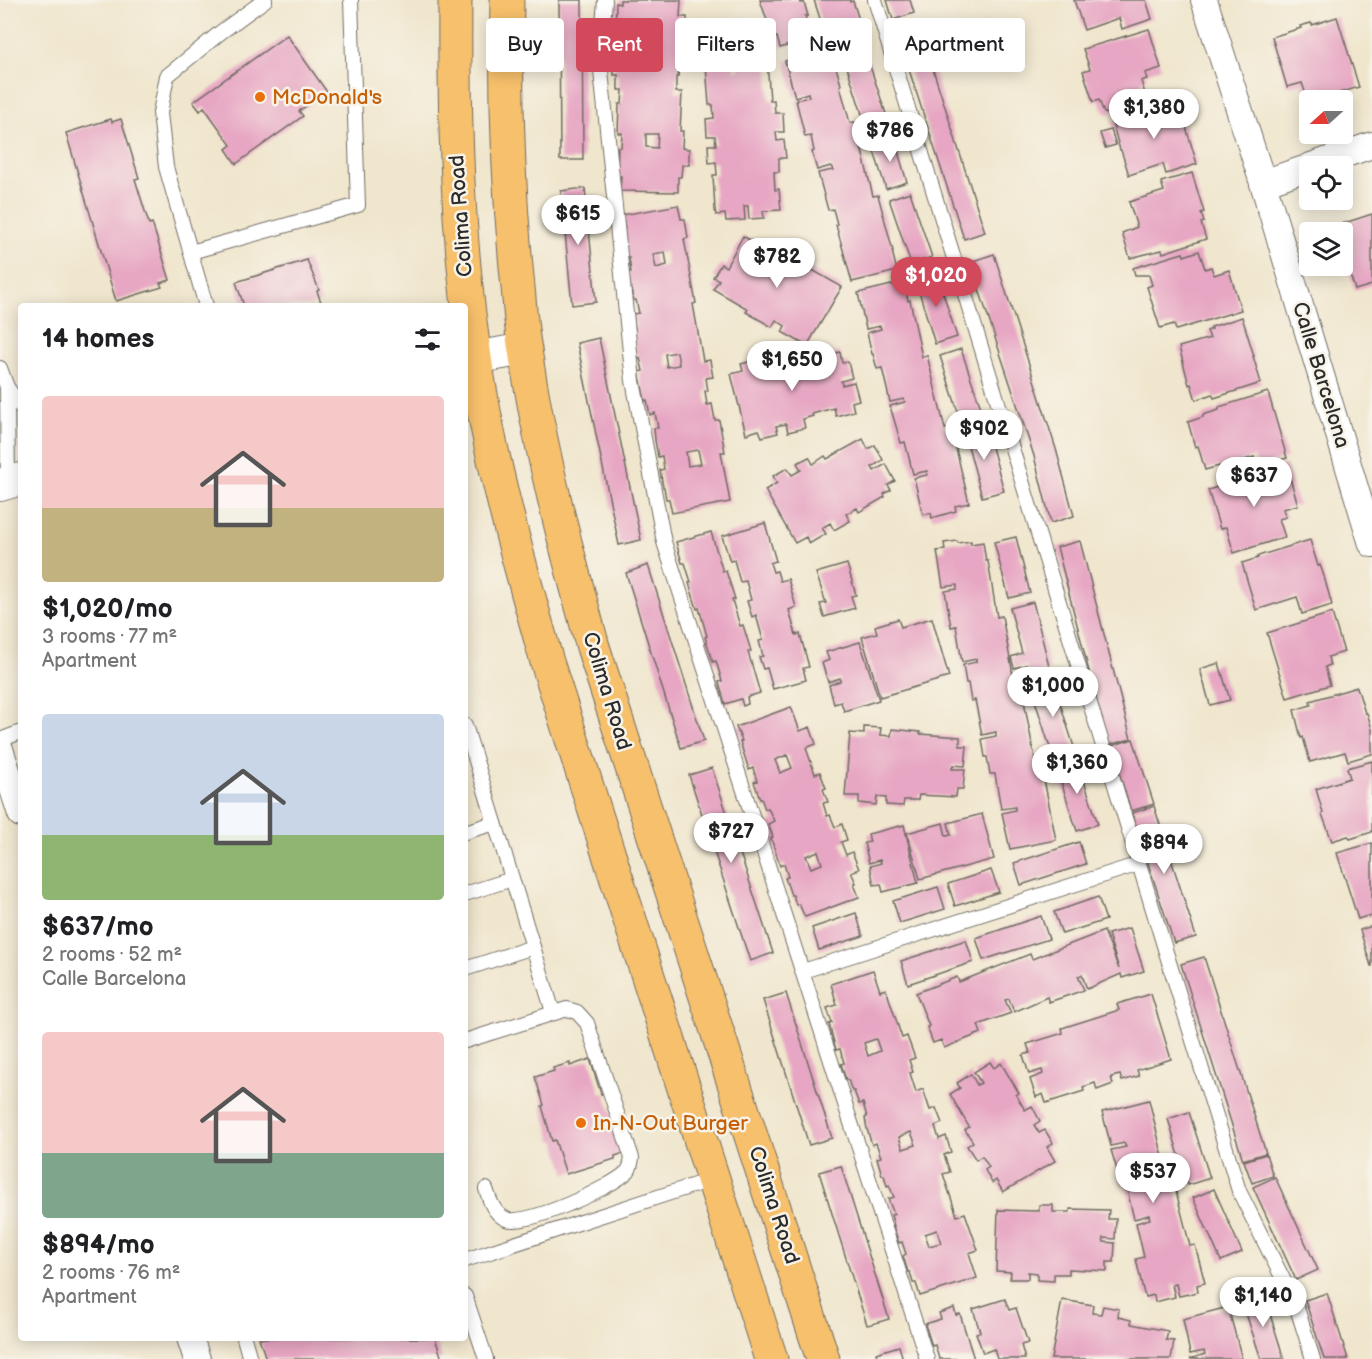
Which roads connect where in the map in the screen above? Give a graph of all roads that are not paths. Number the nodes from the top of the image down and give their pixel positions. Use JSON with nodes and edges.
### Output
{"nodes":[{"id":1,"x":265,"y":0,"type":"edge"},
{"id":2,"x":351,"y":0,"type":"edge"},
{"id":3,"x":455,"y":0,"type":"edge"},
{"id":4,"x":507,"y":0,"type":"edge"},
{"id":5,"x":604,"y":0,"type":"edge"},
{"id":6,"x":875,"y":0,"type":"edge"},
{"id":7,"x":1204,"y":0,"type":"edge"},
{"id":8,"x":1372,"y":145,"type":"edge"},
{"id":9,"x":1341,"y":156,"type":"edge"},
{"id":10,"x":1299,"y":171,"type":"edge"},
{"id":11,"x":1263,"y":183,"type":"junction"},
{"id":12,"x":191,"y":252,"type":"junction"},
{"id":13,"x":205,"y":303,"type":"edge"},
{"id":14,"x":466,"y":303,"type":"edge"},
{"id":15,"x":468,"y":331,"type":"edge"},
{"id":16,"x":524,"y":349,"type":"junction"},
{"id":17,"x":470,"y":359,"type":"edge"},
{"id":18,"x":0,"y":368,"type":"edge"},
{"id":19,"x":7,"y":387,"type":"junction"},
{"id":20,"x":18,"y":402,"type":"edge"},
{"id":21,"x":10,"y":482,"type":"edge"},
{"id":22,"x":1370,"y":533,"type":"edge"},
{"id":23,"x":18,"y":733,"type":"edge"},
{"id":24,"x":0,"y":740,"type":"edge"},
{"id":25,"x":0,"y":749,"type":"edge"},
{"id":26,"x":470,"y":756,"type":"edge"},
{"id":27,"x":18,"y":805,"type":"edge"},
{"id":28,"x":495,"y":823,"type":"junction"},
{"id":29,"x":468,"y":831,"type":"edge"},
{"id":30,"x":1139,"y":864,"type":"junction"},
{"id":31,"x":512,"y":879,"type":"junction"},
{"id":32,"x":468,"y":893,"type":"edge"},
{"id":33,"x":533,"y":948,"type":"junction"},
{"id":34,"x":468,"y":968,"type":"edge"},
{"id":35,"x":802,"y":971,"type":"junction"},
{"id":36,"x":553,"y":1012,"type":"junction"},
{"id":37,"x":468,"y":1040,"type":"edge"},
{"id":38,"x":713,"y":1179,"type":"junction"},
{"id":39,"x":486,"y":1189,"type":"dead end"},
{"id":40,"x":775,"y":1207,"type":"junction"},
{"id":41,"x":468,"y":1259,"type":"edge"},
{"id":42,"x":468,"y":1305,"type":"edge"},
{"id":43,"x":191,"y":1341,"type":"edge"},
{"id":44,"x":245,"y":1341,"type":"edge"},
{"id":45,"x":197,"y":1359,"type":"edge"},
{"id":46,"x":250,"y":1359,"type":"edge"},
{"id":47,"x":486,"y":1359,"type":"edge"},
{"id":48,"x":771,"y":1359,"type":"edge"},
{"id":49,"x":823,"y":1359,"type":"edge"},
{"id":50,"x":927,"y":1359,"type":"edge"},
{"id":51,"x":1313,"y":1359,"type":"edge"}],
"edges":[{"from":1,"to":12,"type":"lane"},
{"from":2,"to":12,"type":"lane"},
{"from":3,"to":14,"type":"main road","name":"Colima Road"},
{"from":4,"to":16,"type":"main road","name":"Colima Road"},
{"from":5,"to":35,"type":"lane"},
{"from":6,"to":30,"type":"lane"},
{"from":7,"to":11,"type":"street","name":"Calle Barcelona"},
{"from":8,"to":9,"type":"street"},
{"from":10,"to":11,"type":"street"},
{"from":11,"to":22,"type":"street","name":"Calle Barcelona"},
{"from":12,"to":13,"type":"lane"},
{"from":15,"to":17,"type":"main road","name":"Colima Road"},
{"from":16,"to":17,"type":"street"},
{"from":16,"to":40,"type":"main road","name":"Colima Road"},
{"from":17,"to":38,"type":"main road","name":"Colima Road"},
{"from":18,"to":19,"type":"lane"},
{"from":19,"to":20,"type":"lane"},
{"from":19,"to":21,"type":"lane"},
{"from":23,"to":24,"type":"lane"},
{"from":25,"to":27,"type":"street"},
{"from":26,"to":28,"type":"lane"},
{"from":28,"to":29,"type":"lane"},
{"from":28,"to":31,"type":"lane"},
{"from":30,"to":35,"type":"lane"},
{"from":30,"to":51,"type":"lane"},
{"from":31,"to":32,"type":"lane"},
{"from":31,"to":33,"type":"lane"},
{"from":33,"to":34,"type":"lane"},
{"from":33,"to":36,"type":"lane"},
{"from":35,"to":50,"type":"lane"},
{"from":36,"to":37,"type":"lane"},
{"from":36,"to":39,"type":"lane"},
{"from":38,"to":40,"type":"main road"},
{"from":38,"to":41,"type":"lane"},
{"from":38,"to":48,"type":"main road","name":"Colima Road"},
{"from":40,"to":49,"type":"main road","name":"Colima Road"},
{"from":42,"to":47,"type":"lane"},
{"from":43,"to":45,"type":"street"},
{"from":44,"to":46,"type":"lane"}]}
